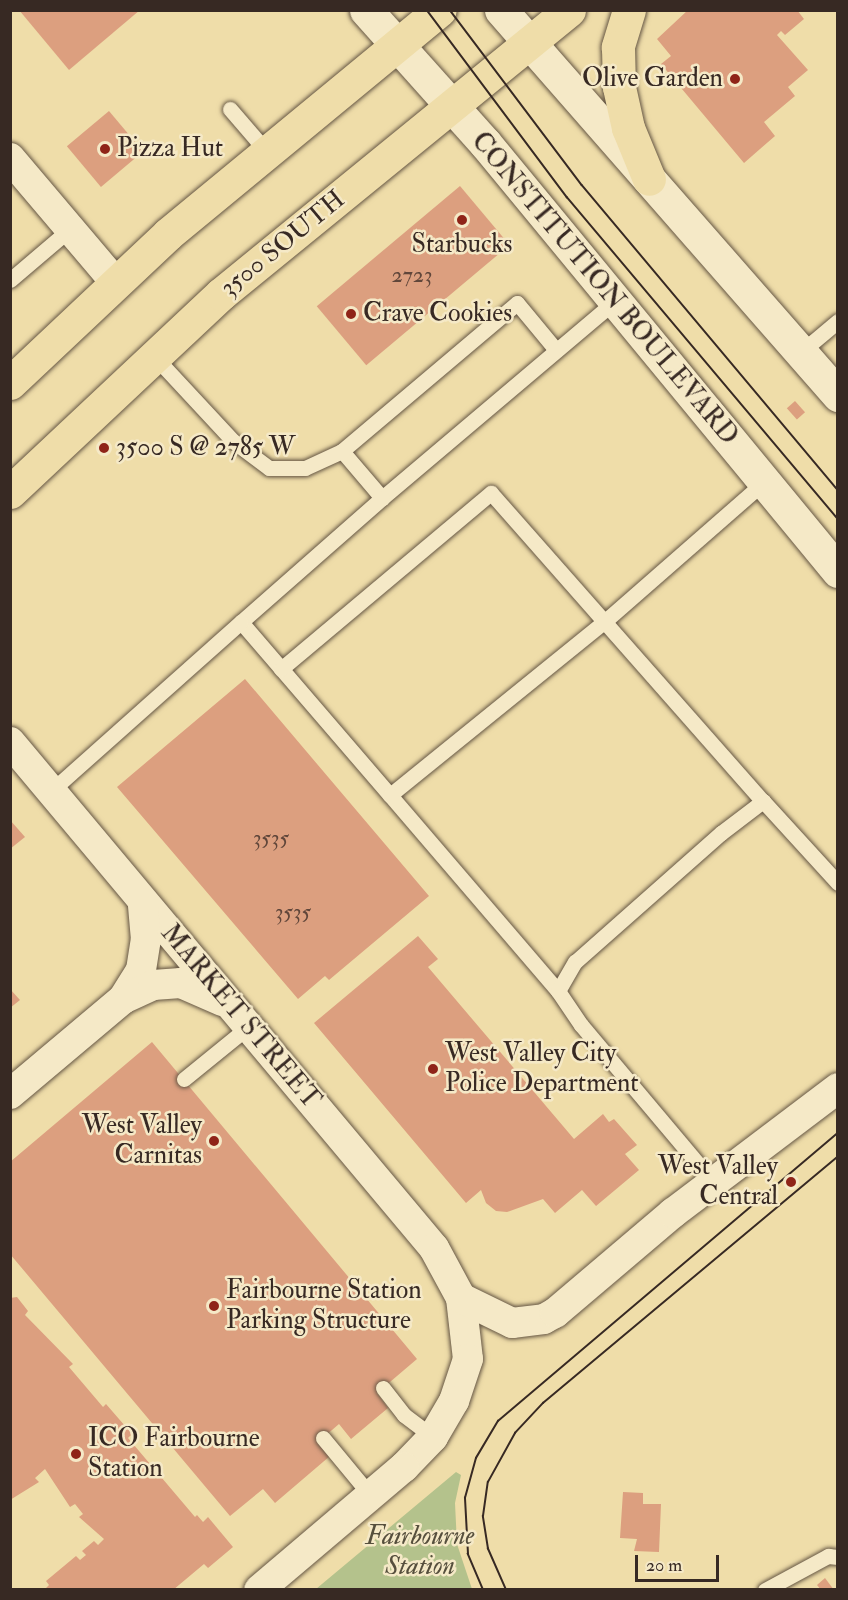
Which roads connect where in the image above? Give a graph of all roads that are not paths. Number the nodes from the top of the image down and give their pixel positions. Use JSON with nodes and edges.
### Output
{"nodes":[{"id":1,"x":366,"y":10,"type":"edge"},
{"id":2,"x":440,"y":10,"type":"edge"},
{"id":3,"x":501,"y":10,"type":"edge"},
{"id":4,"x":569,"y":10,"type":"edge"},
{"id":5,"x":629,"y":10,"type":"edge"},
{"id":6,"x":530,"y":41,"type":"junction"},
{"id":7,"x":397,"y":46,"type":"junction"},
{"id":8,"x":451,"y":106,"type":"junction"},
{"id":9,"x":230,"y":109,"type":"dead end"},
{"id":10,"x":267,"y":152,"type":"junction"},
{"id":11,"x":10,"y":158,"type":"edge"},
{"id":12,"x":649,"y":179,"type":"junction"},
{"id":13,"x":70,"y":229,"type":"junction"},
{"id":14,"x":10,"y":280,"type":"edge"},
{"id":15,"x":116,"y":283,"type":"junction"},
{"id":16,"x":616,"y":300,"type":"junction"},
{"id":17,"x":837,"y":321,"type":"edge"},
{"id":18,"x":556,"y":350,"type":"junction"},
{"id":19,"x":801,"y":351,"type":"junction"},
{"id":20,"x":155,"y":357,"type":"junction"},
{"id":21,"x":10,"y":383,"type":"edge"},
{"id":22,"x":837,"y":394,"type":"edge"},
{"id":23,"x":342,"y":451,"type":"junction"},
{"id":24,"x":763,"y":483,"type":"junction"},
{"id":25,"x":10,"y":492,"type":"edge"},
{"id":26,"x":382,"y":498,"type":"junction"},
{"id":27,"x":837,"y":571,"type":"edge"},
{"id":28,"x":241,"y":622,"type":"junction"},
{"id":29,"x":604,"y":622,"type":"junction"},
{"id":30,"x":281,"y":669,"type":"junction"},
{"id":31,"x":10,"y":741,"type":"edge"},
{"id":32,"x":51,"y":791,"type":"junction"},
{"id":33,"x":390,"y":795,"type":"junction"},
{"id":34,"x":763,"y":801,"type":"junction"},
{"id":35,"x":832,"y":865,"type":"edge"},
{"id":36,"x":837,"y":883,"type":"edge"},
{"id":37,"x":143,"y":903,"type":"junction"},
{"id":38,"x":558,"y":992,"type":"junction"},
{"id":39,"x":123,"y":999,"type":"junction"},
{"id":40,"x":239,"y":1016,"type":"junction"},
{"id":41,"x":184,"y":1080,"type":"dead end"},
{"id":42,"x":837,"y":1088,"type":"edge"},
{"id":43,"x":10,"y":1094,"type":"edge"},
{"id":44,"x":715,"y":1184,"type":"junction"},
{"id":45,"x":461,"y":1298,"type":"junction"},
{"id":46,"x":383,"y":1388,"type":"dead end"},
{"id":47,"x":433,"y":1437,"type":"junction"},
{"id":48,"x":323,"y":1438,"type":"dead end"},
{"id":49,"x":371,"y":1496,"type":"junction"},
{"id":50,"x":837,"y":1557,"type":"edge"},
{"id":51,"x":259,"y":1590,"type":"edge"},
{"id":52,"x":765,"y":1590,"type":"edge"}],
"edges":[{"from":1,"to":7,"type":"main road","name":"CONSTITUTION BOULEVARD"},
{"from":2,"to":7,"type":"main road"},
{"from":3,"to":6,"type":"main road"},
{"from":4,"to":6,"type":"main road","name":"3500 SOUTH"},
{"from":5,"to":12,"type":"main road"},
{"from":6,"to":8,"type":"main road","name":"3500 SOUTH"},
{"from":6,"to":12,"type":"main road"},
{"from":7,"to":8,"type":"main road","name":"CONSTITUTION BOULEVARD"},
{"from":7,"to":10,"type":"main road"},
{"from":8,"to":16,"type":"main road","name":"CONSTITUTION BOULEVARD"},
{"from":8,"to":20,"type":"main road","name":"3500 SOUTH"},
{"from":9,"to":10,"type":"lane"},
{"from":10,"to":15,"type":"main road"},
{"from":11,"to":13,"type":"street"},
{"from":12,"to":19,"type":"main road"},
{"from":13,"to":14,"type":"lane"},
{"from":13,"to":15,"type":"street"},
{"from":15,"to":21,"type":"main road"},
{"from":16,"to":18,"type":"lane"},
{"from":16,"to":24,"type":"main road","name":"CONSTITUTION BOULEVARD"},
{"from":17,"to":19,"type":"lane"},
{"from":18,"to":23,"type":"lane"},
{"from":18,"to":26,"type":"lane"},
{"from":19,"to":22,"type":"main road"},
{"from":20,"to":23,"type":"lane"},
{"from":20,"to":25,"type":"main road","name":"3500 SOUTH"},
{"from":23,"to":26,"type":"lane"},
{"from":24,"to":27,"type":"main road","name":"CONSTITUTION BOULEVARD"},
{"from":24,"to":29,"type":"lane"},
{"from":26,"to":28,"type":"lane"},
{"from":28,"to":30,"type":"lane"},
{"from":28,"to":32,"type":"lane"},
{"from":29,"to":30,"type":"lane"},
{"from":29,"to":33,"type":"lane"},
{"from":29,"to":34,"type":"lane"},
{"from":30,"to":33,"type":"lane"},
{"from":31,"to":32,"type":"street","name":"MARKET STREET"},
{"from":32,"to":37,"type":"street","name":"MARKET STREET"},
{"from":33,"to":38,"type":"lane"},
{"from":34,"to":35,"type":"lane"},
{"from":34,"to":38,"type":"lane"},
{"from":35,"to":36,"type":"lane"},
{"from":37,"to":39,"type":"street"},
{"from":37,"to":40,"type":"street","name":"MARKET STREET"},
{"from":38,"to":44,"type":"lane"},
{"from":39,"to":40,"type":"street"},
{"from":39,"to":43,"type":"street"},
{"from":40,"to":41,"type":"lane"},
{"from":40,"to":45,"type":"street","name":"MARKET STREET"},
{"from":42,"to":44,"type":"street"},
{"from":44,"to":45,"type":"street"},
{"from":45,"to":47,"type":"street"},
{"from":46,"to":47,"type":"lane"},
{"from":47,"to":49,"type":"street"},
{"from":48,"to":49,"type":"lane"},
{"from":49,"to":51,"type":"street"},
{"from":50,"to":52,"type":"lane"}]}
